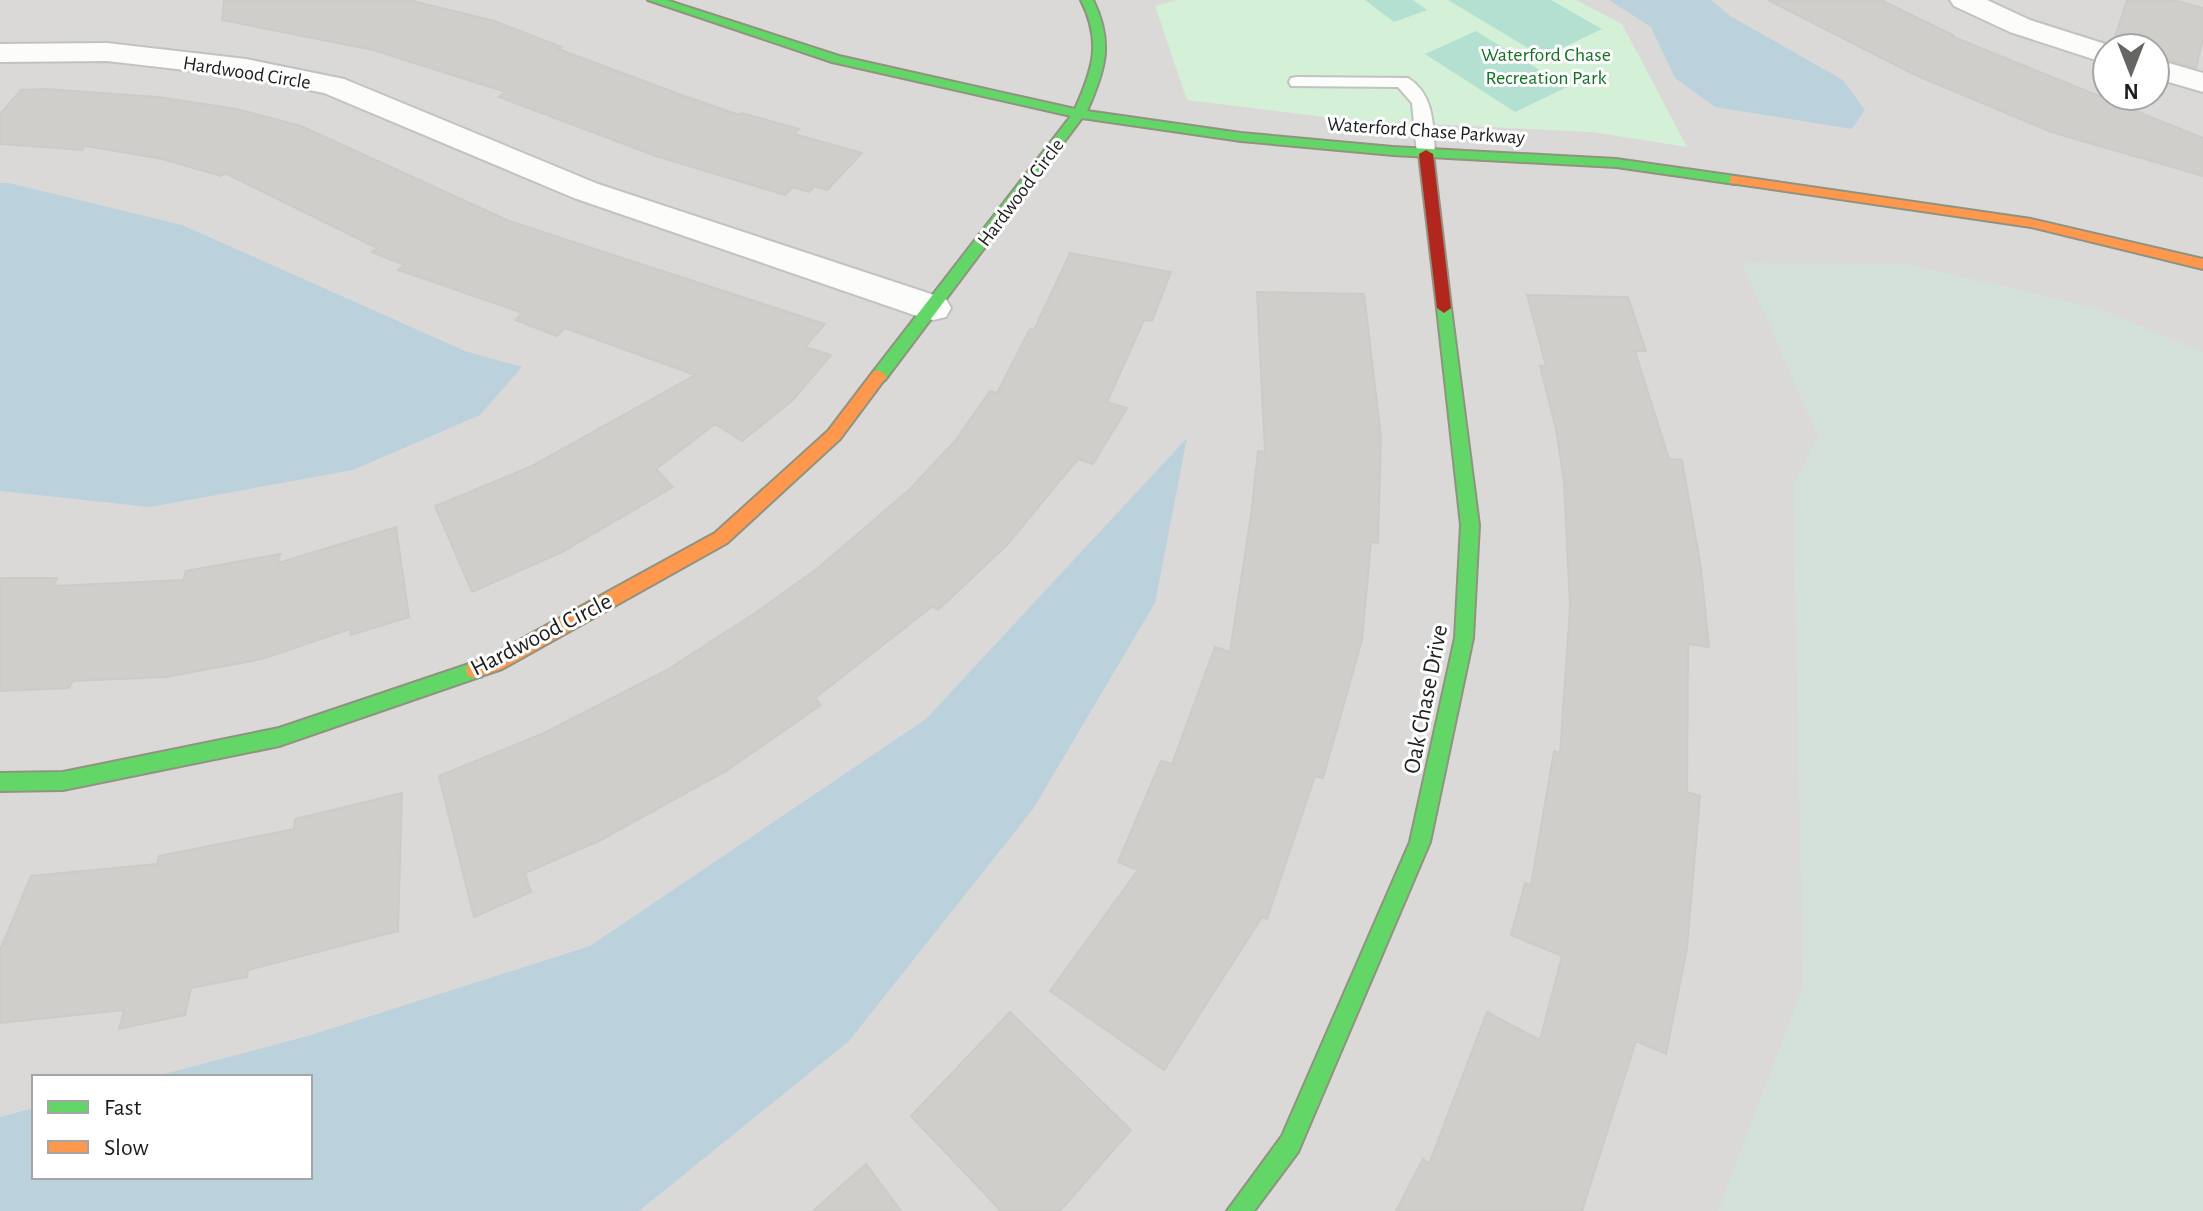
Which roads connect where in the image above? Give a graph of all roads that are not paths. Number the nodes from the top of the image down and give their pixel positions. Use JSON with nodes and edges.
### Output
{"nodes":[{"id":1,"x":654,"y":0,"type":"edge"},
{"id":2,"x":1087,"y":0,"type":"edge"},
{"id":3,"x":1964,"y":0,"type":"edge"},
{"id":4,"x":2091,"y":49,"type":"edge"},
{"id":5,"x":0,"y":53,"type":"edge"},
{"id":6,"x":2171,"y":73,"type":"edge"},
{"id":7,"x":1297,"y":82,"type":"dead end"},
{"id":8,"x":2203,"y":83,"type":"edge"},
{"id":9,"x":1079,"y":114,"type":"junction"},
{"id":10,"x":1426,"y":154,"type":"junction"},
{"id":11,"x":2203,"y":264,"type":"edge"},
{"id":12,"x":933,"y":308,"type":"junction"},
{"id":13,"x":0,"y":782,"type":"edge"},
{"id":14,"x":1239,"y":1211,"type":"edge"}],
"edges":[{"from":1,"to":9,"type":"street","name":"Waterford Chase Parkway"},
{"from":2,"to":9,"type":"street","name":"Hardwood Circle"},
{"from":3,"to":4,"type":"street"},
{"from":5,"to":12,"type":"street","name":"Hardwood Circle"},
{"from":6,"to":8,"type":"street"},
{"from":7,"to":10,"type":"lane"},
{"from":9,"to":10,"type":"street","name":"Waterford Chase Parkway"},
{"from":9,"to":12,"type":"street","name":"Hardwood Circle"},
{"from":10,"to":11,"type":"street","name":"Waterford Chase Parkway"},
{"from":10,"to":14,"type":"street","name":"Oak Chase Drive"},
{"from":12,"to":13,"type":"street","name":"Hardwood Circle"}]}
